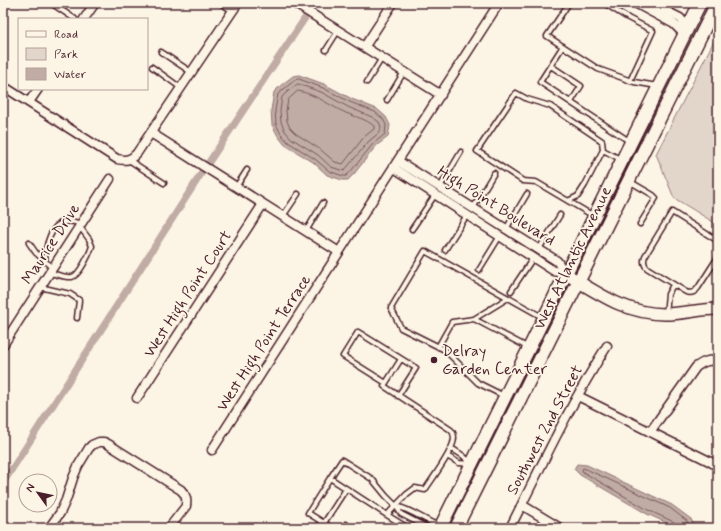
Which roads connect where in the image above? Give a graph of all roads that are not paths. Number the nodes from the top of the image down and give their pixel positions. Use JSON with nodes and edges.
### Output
{"nodes":[{"id":1,"x":51,"y":3,"type":"edge"},
{"id":2,"x":83,"y":3,"type":"edge"},
{"id":3,"x":220,"y":3,"type":"edge"},
{"id":4,"x":238,"y":3,"type":"edge"},
{"id":5,"x":294,"y":3,"type":"edge"},
{"id":6,"x":393,"y":3,"type":"edge"},
{"id":7,"x":499,"y":3,"type":"edge"},
{"id":8,"x":569,"y":3,"type":"edge"},
{"id":9,"x":604,"y":3,"type":"edge"},
{"id":10,"x":635,"y":3,"type":"edge"},
{"id":11,"x":650,"y":3,"type":"edge"},
{"id":12,"x":700,"y":3,"type":"edge"},
{"id":13,"x":717,"y":3,"type":"edge"},
{"id":14,"x":93,"y":6,"type":"edge"},
{"id":15,"x":232,"y":11,"type":"junction"},
{"id":16,"x":73,"y":18,"type":"edge"},
{"id":17,"x":85,"y":18,"type":"edge"},
{"id":18,"x":338,"y":31,"type":"junction"},
{"id":19,"x":686,"y":31,"type":"junction"},
{"id":20,"x":365,"y":46,"type":"junction"},
{"id":21,"x":564,"y":46,"type":"junction"},
{"id":22,"x":326,"y":50,"type":"dead end"},
{"id":23,"x":161,"y":52,"type":"dead end"},
{"id":24,"x":383,"y":58,"type":"junction"},
{"id":25,"x":688,"y":61,"type":"junction"},
{"id":26,"x":551,"y":66,"type":"junction"},
{"id":27,"x":152,"y":67,"type":"dead end"},
{"id":28,"x":192,"y":72,"type":"junction"},
{"id":29,"x":405,"y":72,"type":"junction"},
{"id":30,"x":630,"y":80,"type":"junction"},
{"id":31,"x":367,"y":82,"type":"dead end"},
{"id":32,"x":3,"y":86,"type":"edge"},
{"id":33,"x":659,"y":86,"type":"junction"},
{"id":34,"x":181,"y":88,"type":"junction"},
{"id":35,"x":37,"y":90,"type":"edge"},
{"id":36,"x":440,"y":94,"type":"junction"},
{"id":37,"x":386,"y":100,"type":"dead end"},
{"id":38,"x":29,"y":102,"type":"junction"},
{"id":39,"x":570,"y":102,"type":"junction"},
{"id":40,"x":151,"y":133,"type":"junction"},
{"id":41,"x":631,"y":142,"type":"junction"},
{"id":42,"x":603,"y":150,"type":"junction"},
{"id":43,"x":461,"y":152,"type":"dead end"},
{"id":44,"x":131,"y":158,"type":"junction"},
{"id":45,"x":622,"y":160,"type":"junction"},
{"id":46,"x":396,"y":164,"type":"junction"},
{"id":47,"x":247,"y":170,"type":"dead end"},
{"id":48,"x":494,"y":173,"type":"dead end"},
{"id":49,"x":110,"y":179,"type":"dead end"},
{"id":50,"x":629,"y":181,"type":"junction"},
{"id":51,"x":164,"y":183,"type":"dead end"},
{"id":52,"x":236,"y":186,"type":"junction"},
{"id":53,"x":437,"y":191,"type":"junction"},
{"id":54,"x":298,"y":194,"type":"dead end"},
{"id":55,"x":527,"y":194,"type":"dead end"},
{"id":56,"x":568,"y":201,"type":"junction"},
{"id":57,"x":323,"y":203,"type":"dead end"},
{"id":58,"x":263,"y":204,"type":"junction"},
{"id":59,"x":470,"y":212,"type":"junction"},
{"id":60,"x":560,"y":215,"type":"dead end"},
{"id":61,"x":283,"y":217,"type":"junction"},
{"id":62,"x":594,"y":217,"type":"junction"},
{"id":63,"x":640,"y":224,"type":"dead end"},
{"id":64,"x":80,"y":225,"type":"junction"},
{"id":65,"x":412,"y":229,"type":"dead end"},
{"id":66,"x":506,"y":229,"type":"junction"},
{"id":67,"x":306,"y":231,"type":"junction"},
{"id":68,"x":500,"y":236,"type":"junction"},
{"id":69,"x":718,"y":241,"type":"edge"},
{"id":70,"x":29,"y":244,"type":"dead end"},
{"id":71,"x":445,"y":250,"type":"dead end"},
{"id":72,"x":539,"y":250,"type":"junction"},
{"id":73,"x":339,"y":252,"type":"junction"},
{"id":74,"x":533,"y":257,"type":"junction"},
{"id":75,"x":718,"y":257,"type":"edge"},
{"id":76,"x":45,"y":261,"type":"junction"},
{"id":77,"x":479,"y":270,"type":"dead end"},
{"id":78,"x":51,"y":271,"type":"junction"},
{"id":79,"x":566,"y":274,"type":"junction"},
{"id":80,"x":579,"y":282,"type":"junction"},
{"id":81,"x":673,"y":285,"type":"junction"},
{"id":82,"x":40,"y":287,"type":"junction"},
{"id":83,"x":511,"y":291,"type":"dead end"},
{"id":84,"x":508,"y":298,"type":"junction"},
{"id":85,"x":718,"y":309,"type":"edge"},
{"id":86,"x":666,"y":314,"type":"junction"},
{"id":87,"x":77,"y":318,"type":"dead end"},
{"id":88,"x":544,"y":318,"type":"junction"},
{"id":89,"x":474,"y":319,"type":"junction"},
{"id":90,"x":6,"y":335,"type":"edge"},
{"id":91,"x":3,"y":345,"type":"edge"},
{"id":92,"x":607,"y":346,"type":"dead end"},
{"id":93,"x":438,"y":347,"type":"junction"},
{"id":94,"x":529,"y":348,"type":"junction"},
{"id":95,"x":401,"y":359,"type":"junction"},
{"id":96,"x":718,"y":361,"type":"edge"},
{"id":97,"x":386,"y":383,"type":"junction"},
{"id":98,"x":398,"y":396,"type":"junction"},
{"id":99,"x":505,"y":396,"type":"junction"},
{"id":100,"x":578,"y":396,"type":"junction"},
{"id":101,"x":137,"y":398,"type":"dead end"},
{"id":102,"x":650,"y":432,"type":"junction"},
{"id":103,"x":451,"y":448,"type":"junction"},
{"id":104,"x":212,"y":450,"type":"dead end"},
{"id":105,"x":447,"y":456,"type":"junction"},
{"id":106,"x":472,"y":464,"type":"junction"},
{"id":107,"x":718,"y":467,"type":"edge"},
{"id":108,"x":485,"y":471,"type":"junction"},
{"id":109,"x":330,"y":478,"type":"junction"},
{"id":110,"x":346,"y":489,"type":"junction"},
{"id":111,"x":522,"y":505,"type":"junction"},
{"id":112,"x":396,"y":506,"type":"junction"},
{"id":113,"x":387,"y":515,"type":"junction"},
{"id":114,"x":324,"y":523,"type":"junction"},
{"id":115,"x":440,"y":527,"type":"edge"},
{"id":116,"x":49,"y":528,"type":"edge"},
{"id":117,"x":169,"y":528,"type":"edge"},
{"id":118,"x":332,"y":528,"type":"edge"},
{"id":119,"x":408,"y":528,"type":"edge"},
{"id":120,"x":428,"y":528,"type":"edge"},
{"id":121,"x":456,"y":528,"type":"edge"},
{"id":122,"x":510,"y":528,"type":"edge"},
{"id":123,"x":560,"y":528,"type":"edge"}],
"edges":[{"from":1,"to":16,"type":"lane"},
{"from":2,"to":14,"type":"lane"},
{"from":3,"to":15,"type":"lane"},
{"from":4,"to":15,"type":"street"},
{"from":5,"to":18,"type":"street"},
{"from":6,"to":20,"type":"street"},
{"from":7,"to":36,"type":"street"},
{"from":8,"to":21,"type":"lane"},
{"from":9,"to":30,"type":"lane"},
{"from":10,"to":19,"type":"street"},
{"from":11,"to":19,"type":"street"},
{"from":12,"to":19,"type":"main road","name":"West Atlantic Avenue"},
{"from":13,"to":25,"type":"main road","name":"West Atlantic Avenue"},
{"from":14,"to":17,"type":"street"},
{"from":15,"to":28,"type":"street"},
{"from":18,"to":20,"type":"street"},
{"from":18,"to":22,"type":"lane"},
{"from":19,"to":25,"type":"main road"},
{"from":19,"to":33,"type":"main road","name":"West Atlantic Avenue"},
{"from":20,"to":24,"type":"street"},
{"from":21,"to":26,"type":"lane"},
{"from":21,"to":30,"type":"lane"},
{"from":23,"to":28,"type":"lane"},
{"from":24,"to":29,"type":"street"},
{"from":24,"to":31,"type":"lane"},
{"from":25,"to":50,"type":"main road","name":"West Atlantic Avenue"},
{"from":26,"to":39,"type":"lane"},
{"from":26,"to":39,"type":"lane"},
{"from":27,"to":34,"type":"lane"},
{"from":28,"to":34,"type":"street"},
{"from":29,"to":36,"type":"street"},
{"from":29,"to":37,"type":"lane"},
{"from":30,"to":33,"type":"lane"},
{"from":32,"to":38,"type":"street"},
{"from":33,"to":41,"type":"main road","name":"West Atlantic Avenue"},
{"from":34,"to":40,"type":"street"},
{"from":35,"to":38,"type":"street"},
{"from":36,"to":46,"type":"street"},
{"from":38,"to":44,"type":"street"},
{"from":39,"to":41,"type":"lane"},
{"from":40,"to":44,"type":"street"},
{"from":40,"to":52,"type":"street"},
{"from":41,"to":45,"type":"main road","name":"West Atlantic Avenue"},
{"from":42,"to":45,"type":"lane"},
{"from":42,"to":56,"type":"lane"},
{"from":42,"to":56,"type":"lane"},
{"from":43,"to":53,"type":"lane"},
{"from":44,"to":51,"type":"lane"},
{"from":45,"to":62,"type":"main road","name":"West Atlantic Avenue"},
{"from":46,"to":53,"type":"street","name":"High Point Boulevard"},
{"from":46,"to":73,"type":"street"},
{"from":47,"to":52,"type":"lane"},
{"from":48,"to":59,"type":"lane"},
{"from":49,"to":64,"type":"street","name":"Maurice Drive"},
{"from":50,"to":63,"type":"lane"},
{"from":50,"to":80,"type":"main road","name":"West Atlantic Avenue"},
{"from":52,"to":58,"type":"street"},
{"from":53,"to":59,"type":"street","name":"High Point Boulevard"},
{"from":53,"to":65,"type":"lane"},
{"from":54,"to":61,"type":"lane"},
{"from":55,"to":66,"type":"lane"},
{"from":56,"to":62,"type":"lane"},
{"from":57,"to":67,"type":"lane"},
{"from":58,"to":61,"type":"street"},
{"from":58,"to":101,"type":"street","name":"West High Point Court"},
{"from":59,"to":66,"type":"street","name":"High Point Boulevard"},
{"from":59,"to":68,"type":"street","name":"High Point Boulevard"},
{"from":59,"to":71,"type":"lane"},
{"from":60,"to":72,"type":"lane"},
{"from":61,"to":67,"type":"street"},
{"from":62,"to":79,"type":"main road","name":"West Atlantic Avenue"},
{"from":64,"to":76,"type":"lane"},
{"from":64,"to":78,"type":"street","name":"Maurice Drive"},
{"from":64,"to":78,"type":"lane"},
{"from":66,"to":72,"type":"street","name":"High Point Boulevard"},
{"from":67,"to":73,"type":"street"},
{"from":68,"to":74,"type":"street","name":"High Point Boulevard"},
{"from":68,"to":77,"type":"lane"},
{"from":69,"to":81,"type":"lane"},
{"from":70,"to":76,"type":"lane"},
{"from":72,"to":79,"type":"street","name":"High Point Boulevard"},
{"from":73,"to":104,"type":"street","name":"West High Point Terrace"},
{"from":74,"to":79,"type":"street","name":"High Point Boulevard"},
{"from":74,"to":83,"type":"lane"},
{"from":75,"to":81,"type":"lane"},
{"from":76,"to":78,"type":"lane"},
{"from":78,"to":82,"type":"street","name":"Maurice Drive"},
{"from":79,"to":80,"type":"street"},
{"from":79,"to":88,"type":"main road","name":"West Atlantic Avenue"},
{"from":80,"to":86,"type":"street"},
{"from":80,"to":108,"type":"main road","name":"West Atlantic Avenue"},
{"from":81,"to":86,"type":"lane"},
{"from":82,"to":87,"type":"lane"},
{"from":82,"to":90,"type":"street","name":"Maurice Drive"},
{"from":84,"to":88,"type":"lane"},
{"from":84,"to":89,"type":"lane"},
{"from":84,"to":93,"type":"lane"},
{"from":85,"to":86,"type":"street"},
{"from":88,"to":94,"type":"main road","name":"West Atlantic Avenue"},
{"from":89,"to":93,"type":"lane"},
{"from":89,"to":94,"type":"lane"},
{"from":90,"to":91,"type":"street","name":"Maurice Drive"},
{"from":92,"to":100,"type":"street","name":"Southwest 2nd Street"},
{"from":93,"to":99,"type":"lane"},
{"from":94,"to":99,"type":"main road","name":"West Atlantic Avenue"},
{"from":95,"to":97,"type":"lane"},
{"from":95,"to":97,"type":"lane"},
{"from":95,"to":98,"type":"lane"},
{"from":96,"to":102,"type":"street"},
{"from":97,"to":98,"type":"lane"},
{"from":98,"to":103,"type":"lane"},
{"from":99,"to":106,"type":"main road","name":"West Atlantic Avenue"},
{"from":100,"to":102,"type":"street"},
{"from":100,"to":111,"type":"street","name":"Southwest 2nd Street"},
{"from":102,"to":107,"type":"street"},
{"from":103,"to":105,"type":"lane"},
{"from":103,"to":106,"type":"lane"},
{"from":105,"to":106,"type":"lane"},
{"from":105,"to":112,"type":"lane"},
{"from":106,"to":108,"type":"main road"},
{"from":106,"to":115,"type":"main road","name":"West Atlantic Avenue"},
{"from":108,"to":121,"type":"main road","name":"West Atlantic Avenue"},
{"from":109,"to":110,"type":"lane"},
{"from":109,"to":112,"type":"lane"},
{"from":109,"to":114,"type":"lane"},
{"from":110,"to":113,"type":"lane"},
{"from":110,"to":114,"type":"lane"},
{"from":111,"to":122,"type":"street","name":"Southwest 2nd Street"},
{"from":111,"to":123,"type":"street"},
{"from":112,"to":113,"type":"lane"},
{"from":112,"to":115,"type":"lane"},
{"from":112,"to":120,"type":"lane"},
{"from":113,"to":119,"type":"lane"},
{"from":114,"to":118,"type":"lane"},
{"from":116,"to":117,"type":"street"}]}
